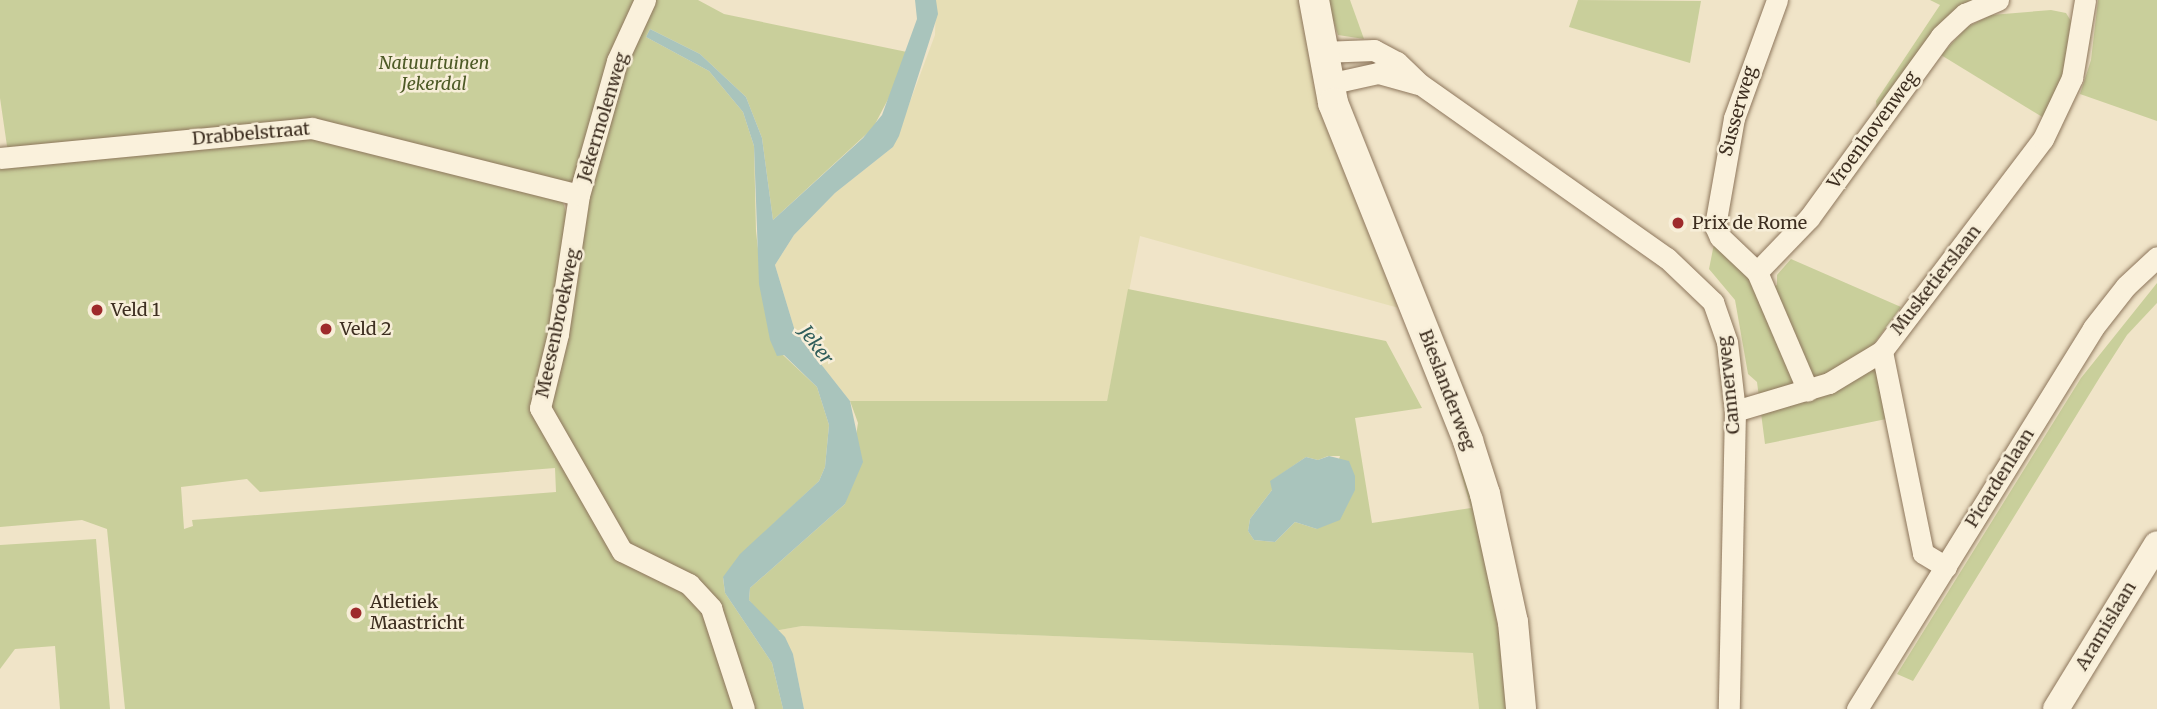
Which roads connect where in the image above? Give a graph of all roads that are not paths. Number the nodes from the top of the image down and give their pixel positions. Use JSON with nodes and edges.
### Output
{"nodes":[{"id":1,"x":645,"y":0,"type":"edge"},
{"id":2,"x":1314,"y":0,"type":"edge"},
{"id":3,"x":1777,"y":0,"type":"edge"},
{"id":4,"x":1998,"y":0,"type":"edge"},
{"id":5,"x":2079,"y":1,"type":"edge"},
{"id":6,"x":1321,"y":52,"type":"junction"},
{"id":7,"x":1328,"y":84,"type":"junction"},
{"id":8,"x":1420,"y":84,"type":"junction"},
{"id":9,"x":0,"y":158,"type":"edge"},
{"id":10,"x":579,"y":195,"type":"junction"},
{"id":11,"x":2157,"y":257,"type":"edge"},
{"id":12,"x":1757,"y":272,"type":"junction"},
{"id":13,"x":1882,"y":351,"type":"junction"},
{"id":14,"x":1808,"y":391,"type":"junction"},
{"id":15,"x":1735,"y":411,"type":"junction"},
{"id":16,"x":2157,"y":544,"type":"edge"},
{"id":17,"x":1946,"y":567,"type":"junction"},
{"id":18,"x":744,"y":709,"type":"edge"},
{"id":19,"x":1521,"y":709,"type":"edge"},
{"id":20,"x":1729,"y":709,"type":"edge"},
{"id":21,"x":1857,"y":709,"type":"edge"},
{"id":22,"x":2056,"y":709,"type":"edge"}],
"edges":[{"from":1,"to":10,"type":"street","name":"Jekermolenweg"},
{"from":2,"to":6,"type":"main road"},
{"from":3,"to":12,"type":"street","name":"Susserweg"},
{"from":4,"to":12,"type":"street","name":"Vroenhovenweg"},
{"from":5,"to":13,"type":"street","name":"Musketierslaan"},
{"from":6,"to":7,"type":"main road"},
{"from":6,"to":8,"type":"street","name":"Cannerweg"},
{"from":7,"to":8,"type":"street","name":"Cannerweg"},
{"from":7,"to":19,"type":"main road","name":"Bieslanderweg"},
{"from":8,"to":15,"type":"street","name":"Cannerweg"},
{"from":9,"to":10,"type":"street","name":"Drabbelstraat"},
{"from":10,"to":18,"type":"street","name":"Meesenbroekweg"},
{"from":11,"to":17,"type":"street","name":"Picardenlaan"},
{"from":12,"to":14,"type":"street"},
{"from":13,"to":14,"type":"street"},
{"from":13,"to":17,"type":"street","name":"Musketierslaan"},
{"from":14,"to":15,"type":"street"},
{"from":15,"to":20,"type":"street","name":"Cannerweg"},
{"from":16,"to":22,"type":"street","name":"Aramislaan"},
{"from":17,"to":21,"type":"street","name":"Picardenlaan"}]}
